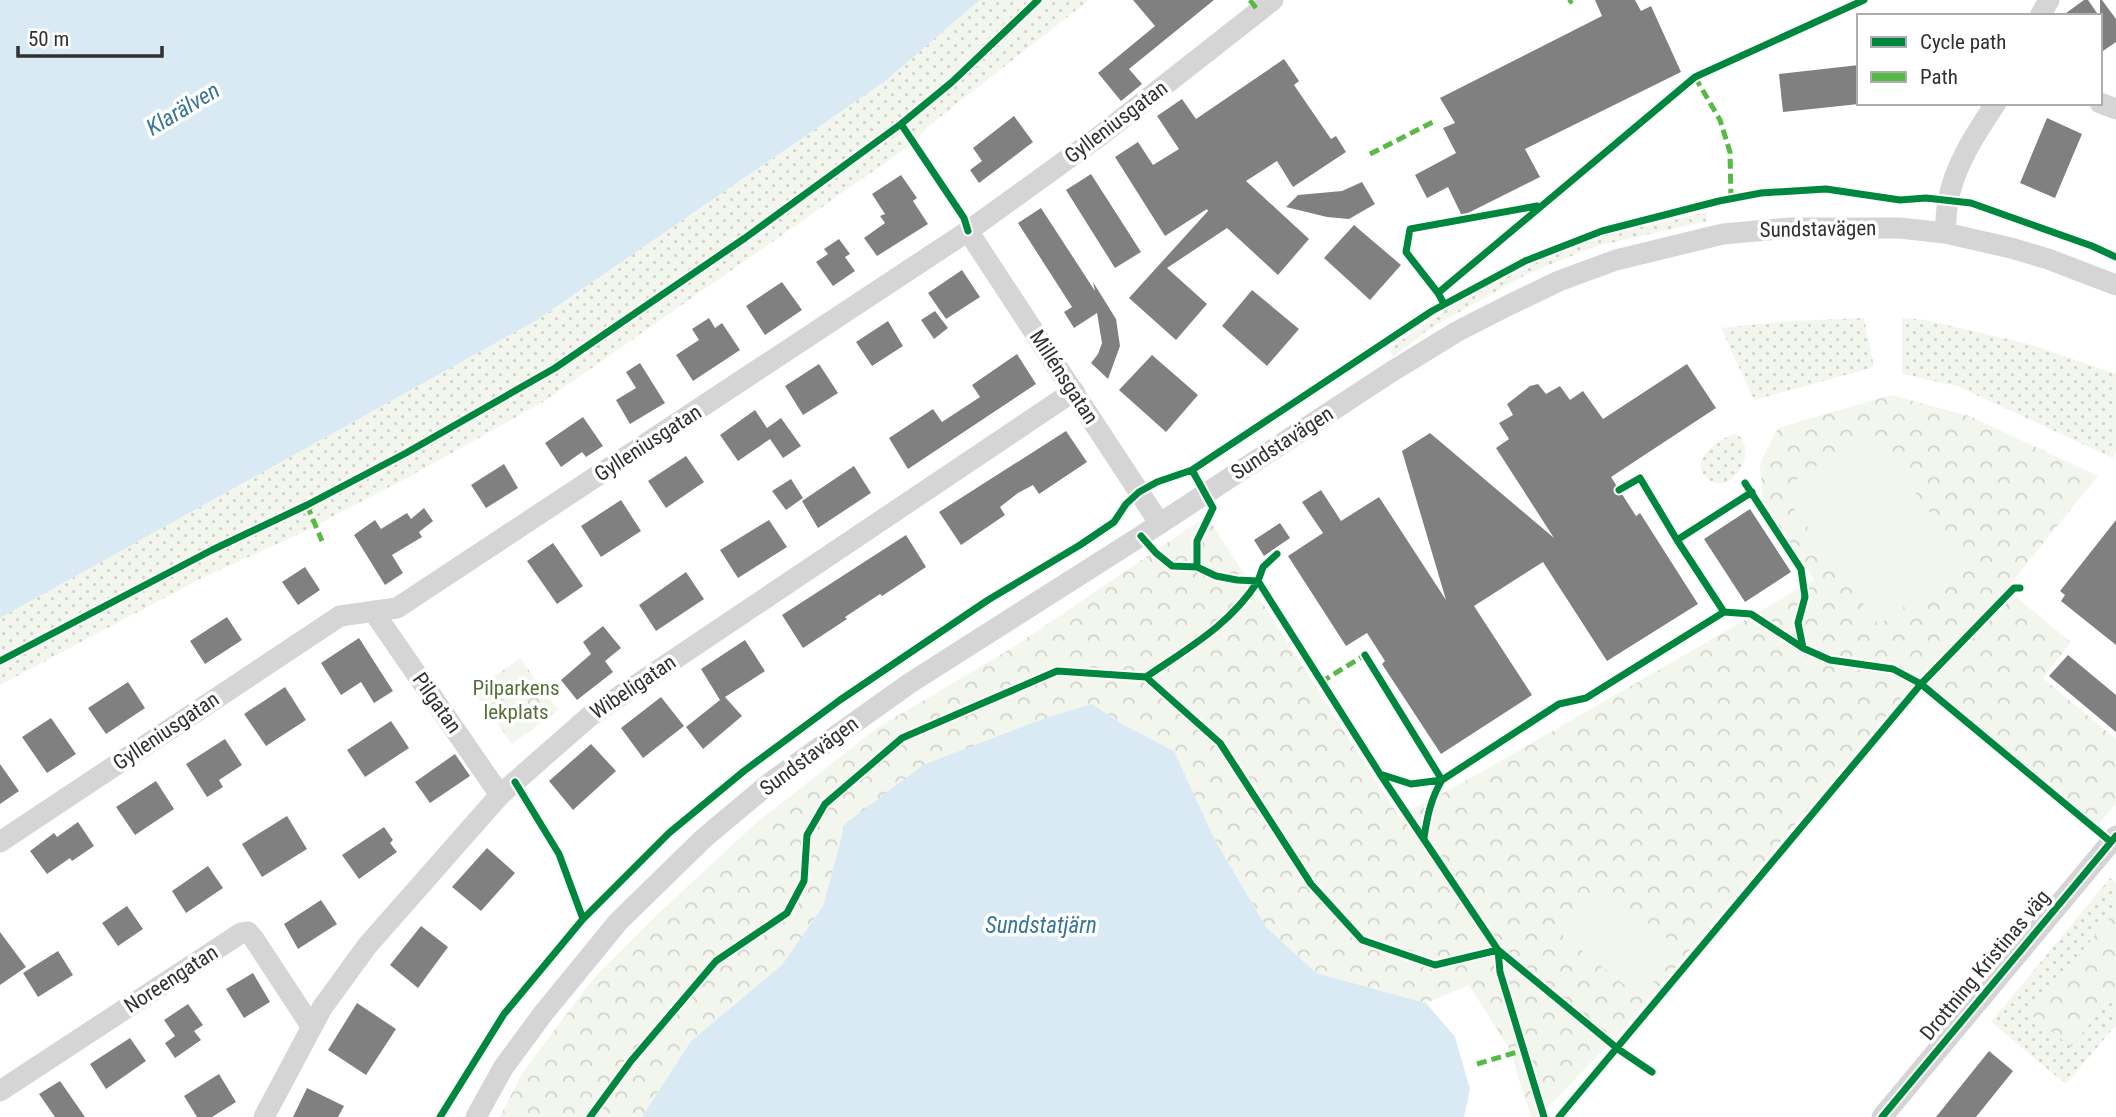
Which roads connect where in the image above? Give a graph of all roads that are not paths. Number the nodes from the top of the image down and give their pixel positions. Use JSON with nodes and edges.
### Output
{"nodes":[{"id":1,"x":1273,"y":0,"type":"edge"},
{"id":2,"x":1995,"y":105,"type":"edge"},
{"id":3,"x":968,"y":231,"type":"junction"},
{"id":4,"x":1945,"y":233,"type":"junction"},
{"id":5,"x":2116,"y":285,"type":"edge"},
{"id":6,"x":1074,"y":391,"type":"junction"},
{"id":7,"x":1160,"y":524,"type":"junction"},
{"id":8,"x":373,"y":611,"type":"junction"},
{"id":9,"x":500,"y":795,"type":"junction"},
{"id":10,"x":2116,"y":836,"type":"edge"},
{"id":11,"x":0,"y":842,"type":"edge"},
{"id":12,"x":311,"y":1026,"type":"junction"},
{"id":13,"x":0,"y":1091,"type":"edge"},
{"id":14,"x":264,"y":1117,"type":"edge"},
{"id":15,"x":476,"y":1117,"type":"edge"},
{"id":16,"x":1882,"y":1117,"type":"edge"}],
"edges":[{"from":1,"to":3,"type":"street","name":"Gylleniusgatan"},
{"from":2,"to":4,"type":"street"},
{"from":3,"to":6,"type":"street","name":"Millénsgatan"},
{"from":3,"to":8,"type":"street","name":"Gylleniusgatan"},
{"from":4,"to":5,"type":"street","name":"Sundstavägen"},
{"from":4,"to":7,"type":"street","name":"Sundstavägen"},
{"from":6,"to":7,"type":"street","name":"Millénsgatan"},
{"from":6,"to":9,"type":"street","name":"Wibeligatan"},
{"from":7,"to":15,"type":"street","name":"Sundstavägen"},
{"from":8,"to":9,"type":"street","name":"Pilgatan"},
{"from":8,"to":11,"type":"street","name":"Gylleniusgatan"},
{"from":9,"to":12,"type":"street","name":"Wibeligatan"},
{"from":10,"to":16,"type":"street","name":"Drottning Kristinas väg"},
{"from":12,"to":13,"type":"street","name":"Noreengatan"},
{"from":12,"to":14,"type":"street","name":"Wibeligatan"}]}
